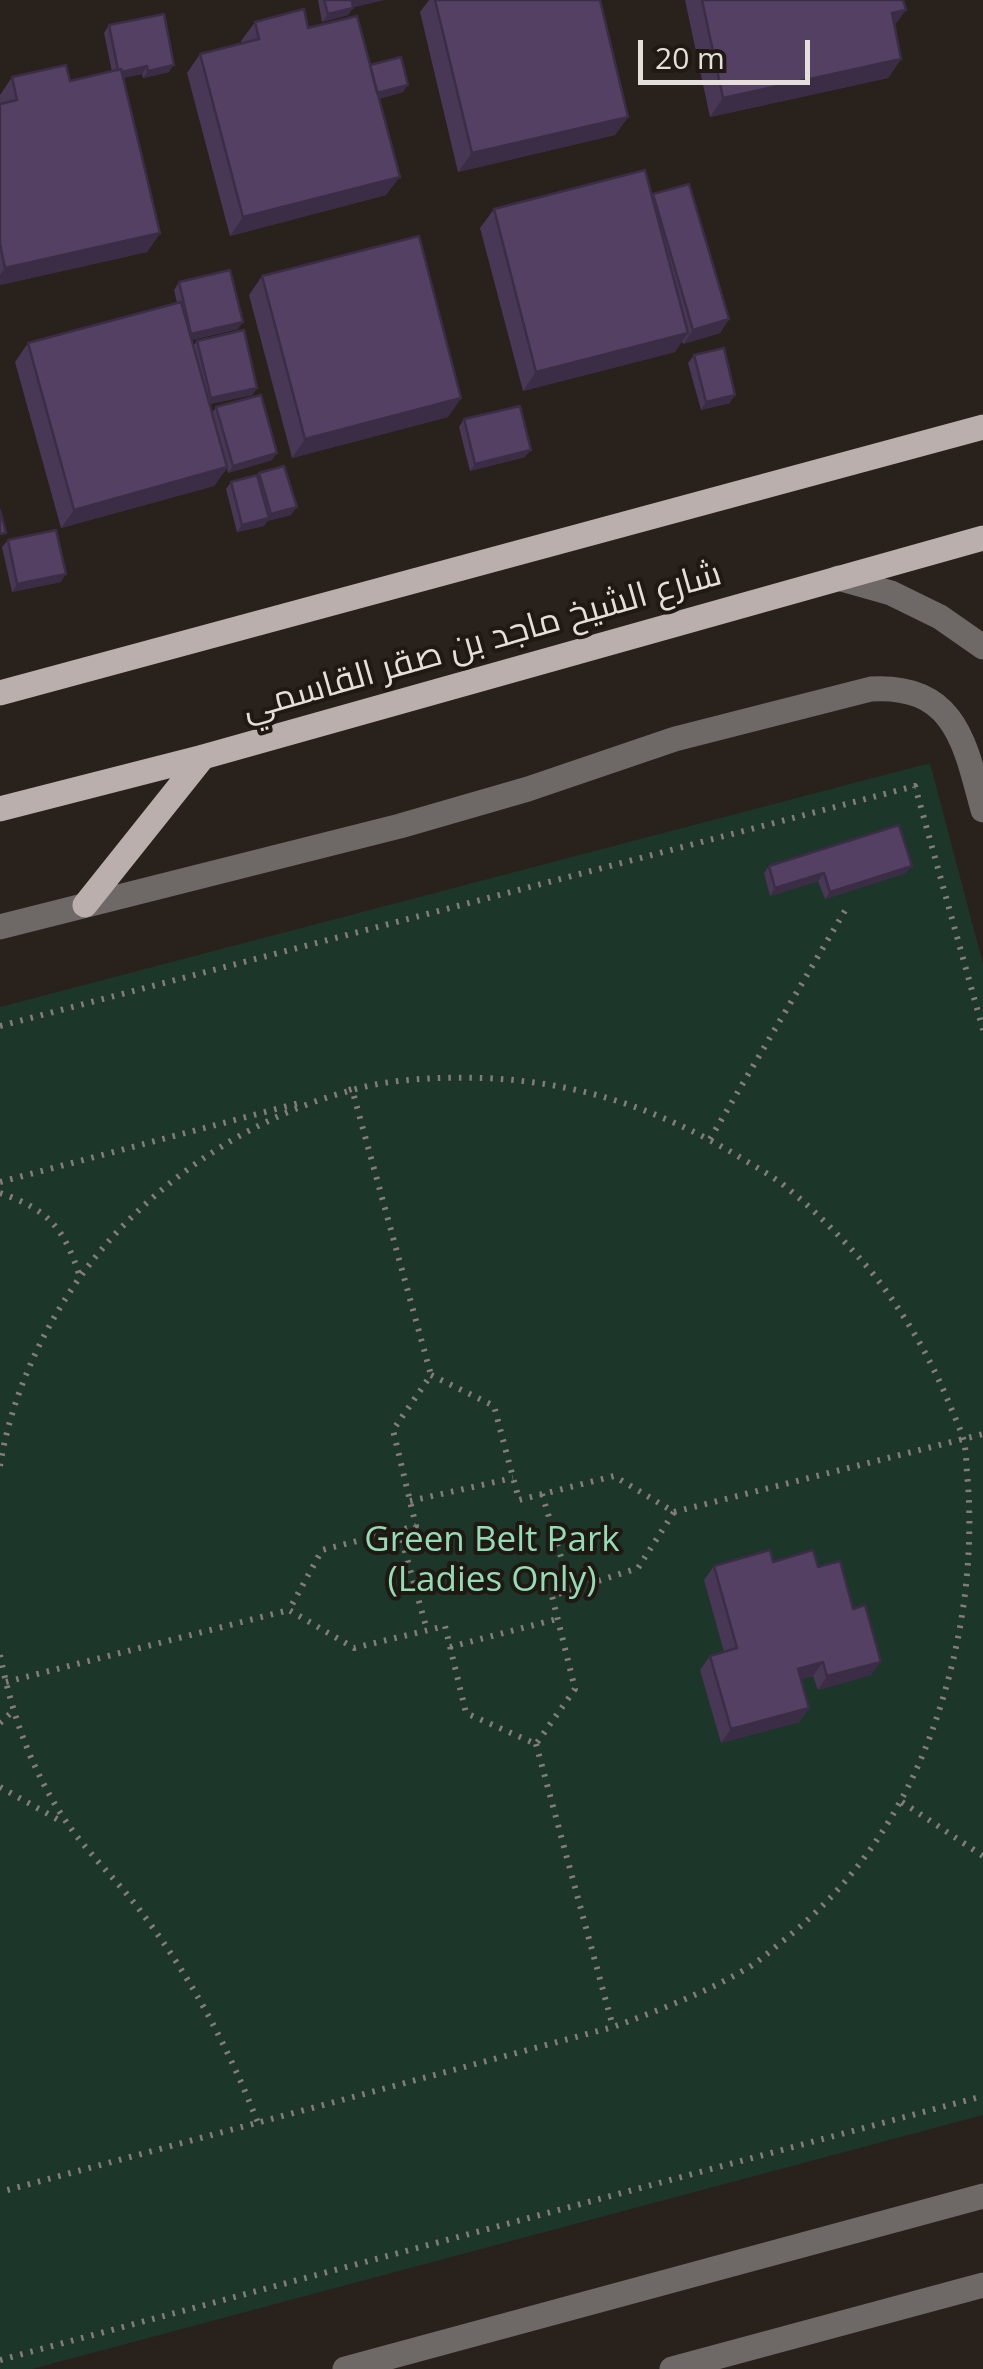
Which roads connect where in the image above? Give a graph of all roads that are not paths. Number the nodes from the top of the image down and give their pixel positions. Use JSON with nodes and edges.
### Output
{"nodes":[{"id":1,"x":983,"y":427,"type":"edge"},
{"id":2,"x":983,"y":538,"type":"edge"},
{"id":3,"x":838,"y":578,"type":"junction"},
{"id":4,"x":983,"y":647,"type":"edge"},
{"id":5,"x":0,"y":693,"type":"edge"},
{"id":6,"x":202,"y":757,"type":"junction"},
{"id":7,"x":0,"y":810,"type":"edge"},
{"id":8,"x":983,"y":810,"type":"edge"},
{"id":9,"x":85,"y":905,"type":"junction"},
{"id":10,"x":0,"y":928,"type":"edge"},
{"id":11,"x":983,"y":2196,"type":"edge"},
{"id":12,"x":983,"y":2285,"type":"edge"},
{"id":13,"x":345,"y":2369,"type":"edge"},
{"id":14,"x":672,"y":2369,"type":"edge"}],
"edges":[{"from":1,"to":5,"type":"main road","name":"شارع الشيخ ماجد بن صقر القاسمي"},
{"from":2,"to":3,"type":"main road","name":"شارع الشيخ ماجد بن صقر القاسمي"},
{"from":3,"to":4,"type":"street"},
{"from":3,"to":6,"type":"main road","name":"شارع الشيخ ماجد بن صقر القاسمي"},
{"from":6,"to":7,"type":"main road","name":"شارع الشيخ ماجد بن صقر القاسمي"},
{"from":6,"to":9,"type":"main road"},
{"from":8,"to":9,"type":"street"},
{"from":9,"to":10,"type":"street"},
{"from":11,"to":13,"type":"street"},
{"from":12,"to":14,"type":"street"}]}
